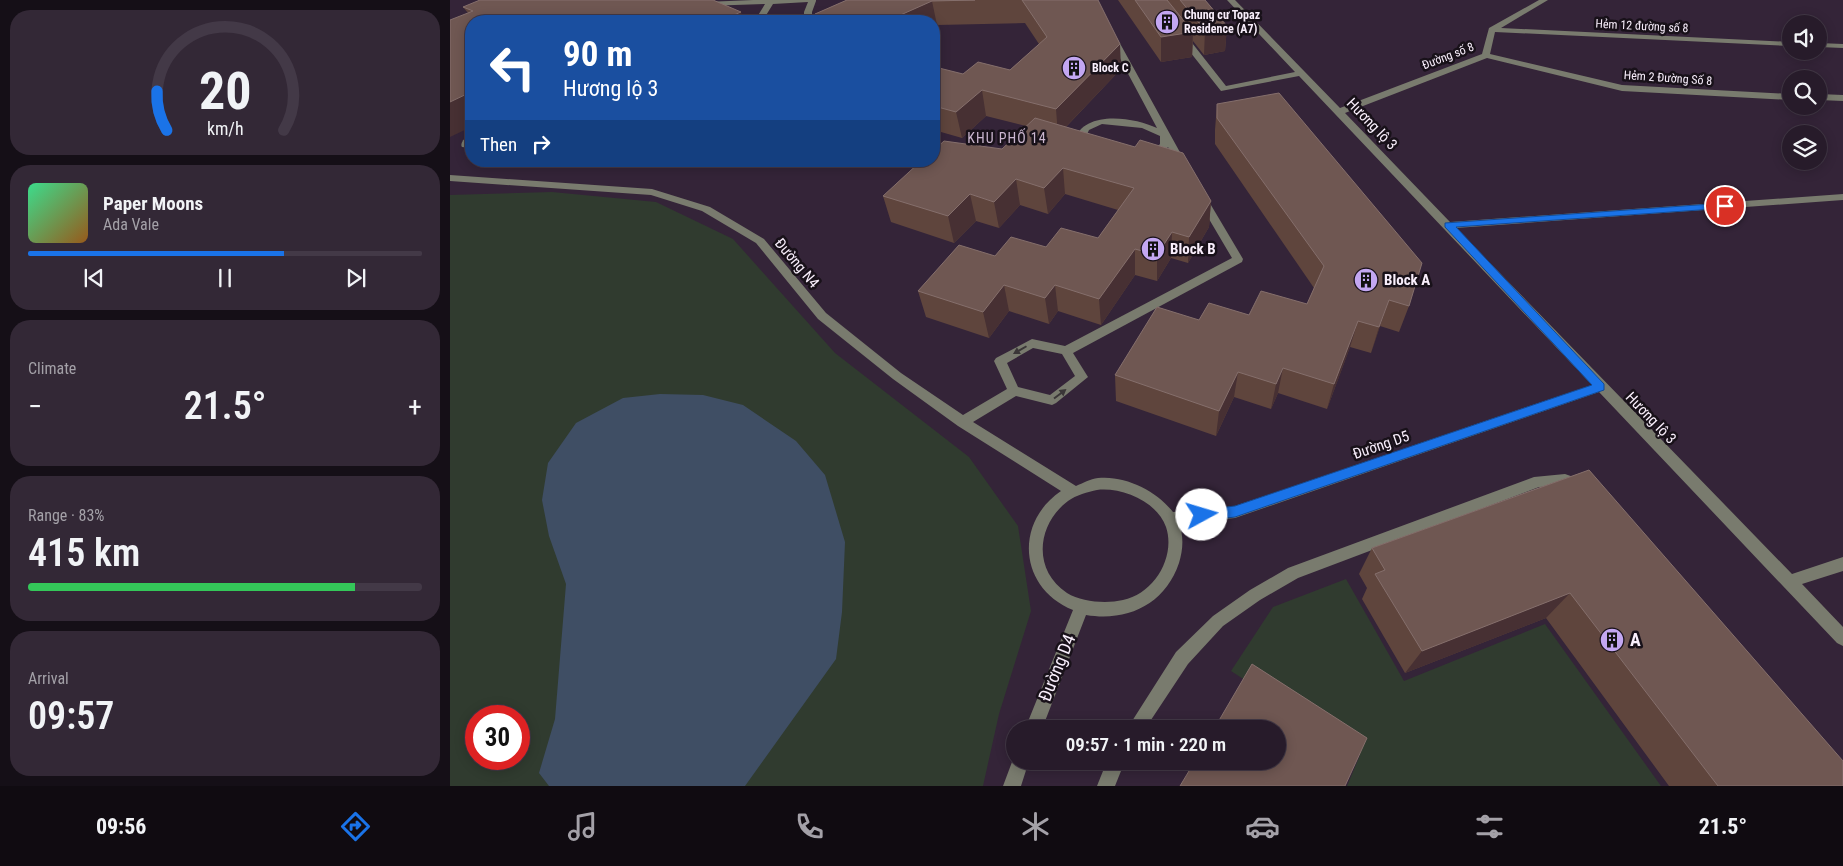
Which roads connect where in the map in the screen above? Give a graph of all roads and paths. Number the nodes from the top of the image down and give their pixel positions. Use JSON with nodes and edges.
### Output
{"nodes":[{"id":1,"x":1231,"y":0,"type":"edge"},
{"id":2,"x":1544,"y":0,"type":"edge"},
{"id":3,"x":812,"y":1,"type":"edge"},
{"id":4,"x":770,"y":2,"type":"junction"},
{"id":5,"x":692,"y":5,"type":"edge"},
{"id":6,"x":762,"y":15,"type":"edge"},
{"id":7,"x":808,"y":15,"type":"edge"},
{"id":8,"x":1108,"y":28,"type":"edge"},
{"id":9,"x":1178,"y":30,"type":"edge"},
{"id":10,"x":1492,"y":30,"type":"junction"},
{"id":11,"x":1782,"y":44,"type":"edge"},
{"id":12,"x":1827,"y":45,"type":"edge"},
{"id":13,"x":1843,"y":46,"type":"edge"},
{"id":14,"x":1486,"y":54,"type":"junction"},
{"id":15,"x":1302,"y":73,"type":"junction"},
{"id":16,"x":1782,"y":97,"type":"edge"},
{"id":17,"x":1827,"y":97,"type":"edge"},
{"id":18,"x":1843,"y":98,"type":"edge"},
{"id":19,"x":1339,"y":112,"type":"junction"},
{"id":20,"x":1165,"y":135,"type":"junction"},
{"id":21,"x":450,"y":178,"type":"edge"},
{"id":22,"x":1843,"y":197,"type":"edge"},
{"id":23,"x":1448,"y":225,"type":"junction"},
{"id":24,"x":1066,"y":350,"type":"junction"},
{"id":25,"x":1600,"y":387,"type":"junction"},
{"id":26,"x":1014,"y":391,"type":"junction"},
{"id":27,"x":962,"y":422,"type":"junction"},
{"id":28,"x":1588,"y":487,"type":"edge"},
{"id":29,"x":1073,"y":491,"type":"junction"},
{"id":30,"x":1169,"y":519,"type":"junction"},
{"id":31,"x":1843,"y":564,"type":"edge"},
{"id":32,"x":1788,"y":582,"type":"junction"},
{"id":33,"x":1081,"y":608,"type":"junction"},
{"id":34,"x":1843,"y":638,"type":"edge"},
{"id":35,"x":1037,"y":720,"type":"edge"},
{"id":36,"x":1141,"y":720,"type":"edge"},
{"id":37,"x":1017,"y":770,"type":"edge"},
{"id":38,"x":1112,"y":770,"type":"edge"},
{"id":39,"x":1012,"y":786,"type":"edge"},
{"id":40,"x":1106,"y":786,"type":"edge"}],
"edges":[{"from":1,"to":15,"type":"street","name":"Hương lộ 3"},
{"from":2,"to":10,"type":"street"},
{"from":3,"to":4,"type":"street"},
{"from":3,"to":7,"type":"street"},
{"from":4,"to":5,"type":"street"},
{"from":4,"to":6,"type":"street"},
{"from":8,"to":20,"type":"street"},
{"from":9,"to":15,"type":"street"},
{"from":10,"to":11,"type":"street","name":"Hẻm 12 đường số 8"},
{"from":10,"to":14,"type":"street","name":"Đường số 8"},
{"from":12,"to":13,"type":"street"},
{"from":14,"to":16,"type":"street","name":"Hẻm 2 Đường Số 8"},
{"from":14,"to":19,"type":"street","name":"Đường số 8"},
{"from":15,"to":19,"type":"street","name":"Hương lộ 3"},
{"from":17,"to":18,"type":"street"},
{"from":19,"to":23,"type":"street","name":"Hương lộ 3"},
{"from":20,"to":20,"type":"street"},
{"from":20,"to":24,"type":"street"},
{"from":21,"to":27,"type":"street","name":"Đường N4"},
{"from":22,"to":23,"type":"street"},
{"from":23,"to":25,"type":"street","name":"Hương lộ 3"},
{"from":24,"to":26,"type":"street","one_way":true},
{"from":26,"to":24,"type":"street","one_way":true},
{"from":25,"to":30,"type":"street","name":"Đường D5"},
{"from":25,"to":32,"type":"street","name":"Hương lộ 3"},
{"from":26,"to":27,"type":"street"},
{"from":27,"to":29,"type":"street","name":"Đường N4"},
{"from":28,"to":36,"type":"street"},
{"from":29,"to":30,"type":"street"},
{"from":29,"to":33,"type":"street"},
{"from":30,"to":33,"type":"street"},
{"from":31,"to":32,"type":"street"},
{"from":32,"to":34,"type":"street","name":"Hương lộ 3"},
{"from":33,"to":35,"type":"street","name":"Đường D4"},
{"from":37,"to":39,"type":"street"},
{"from":38,"to":40,"type":"street"}]}
